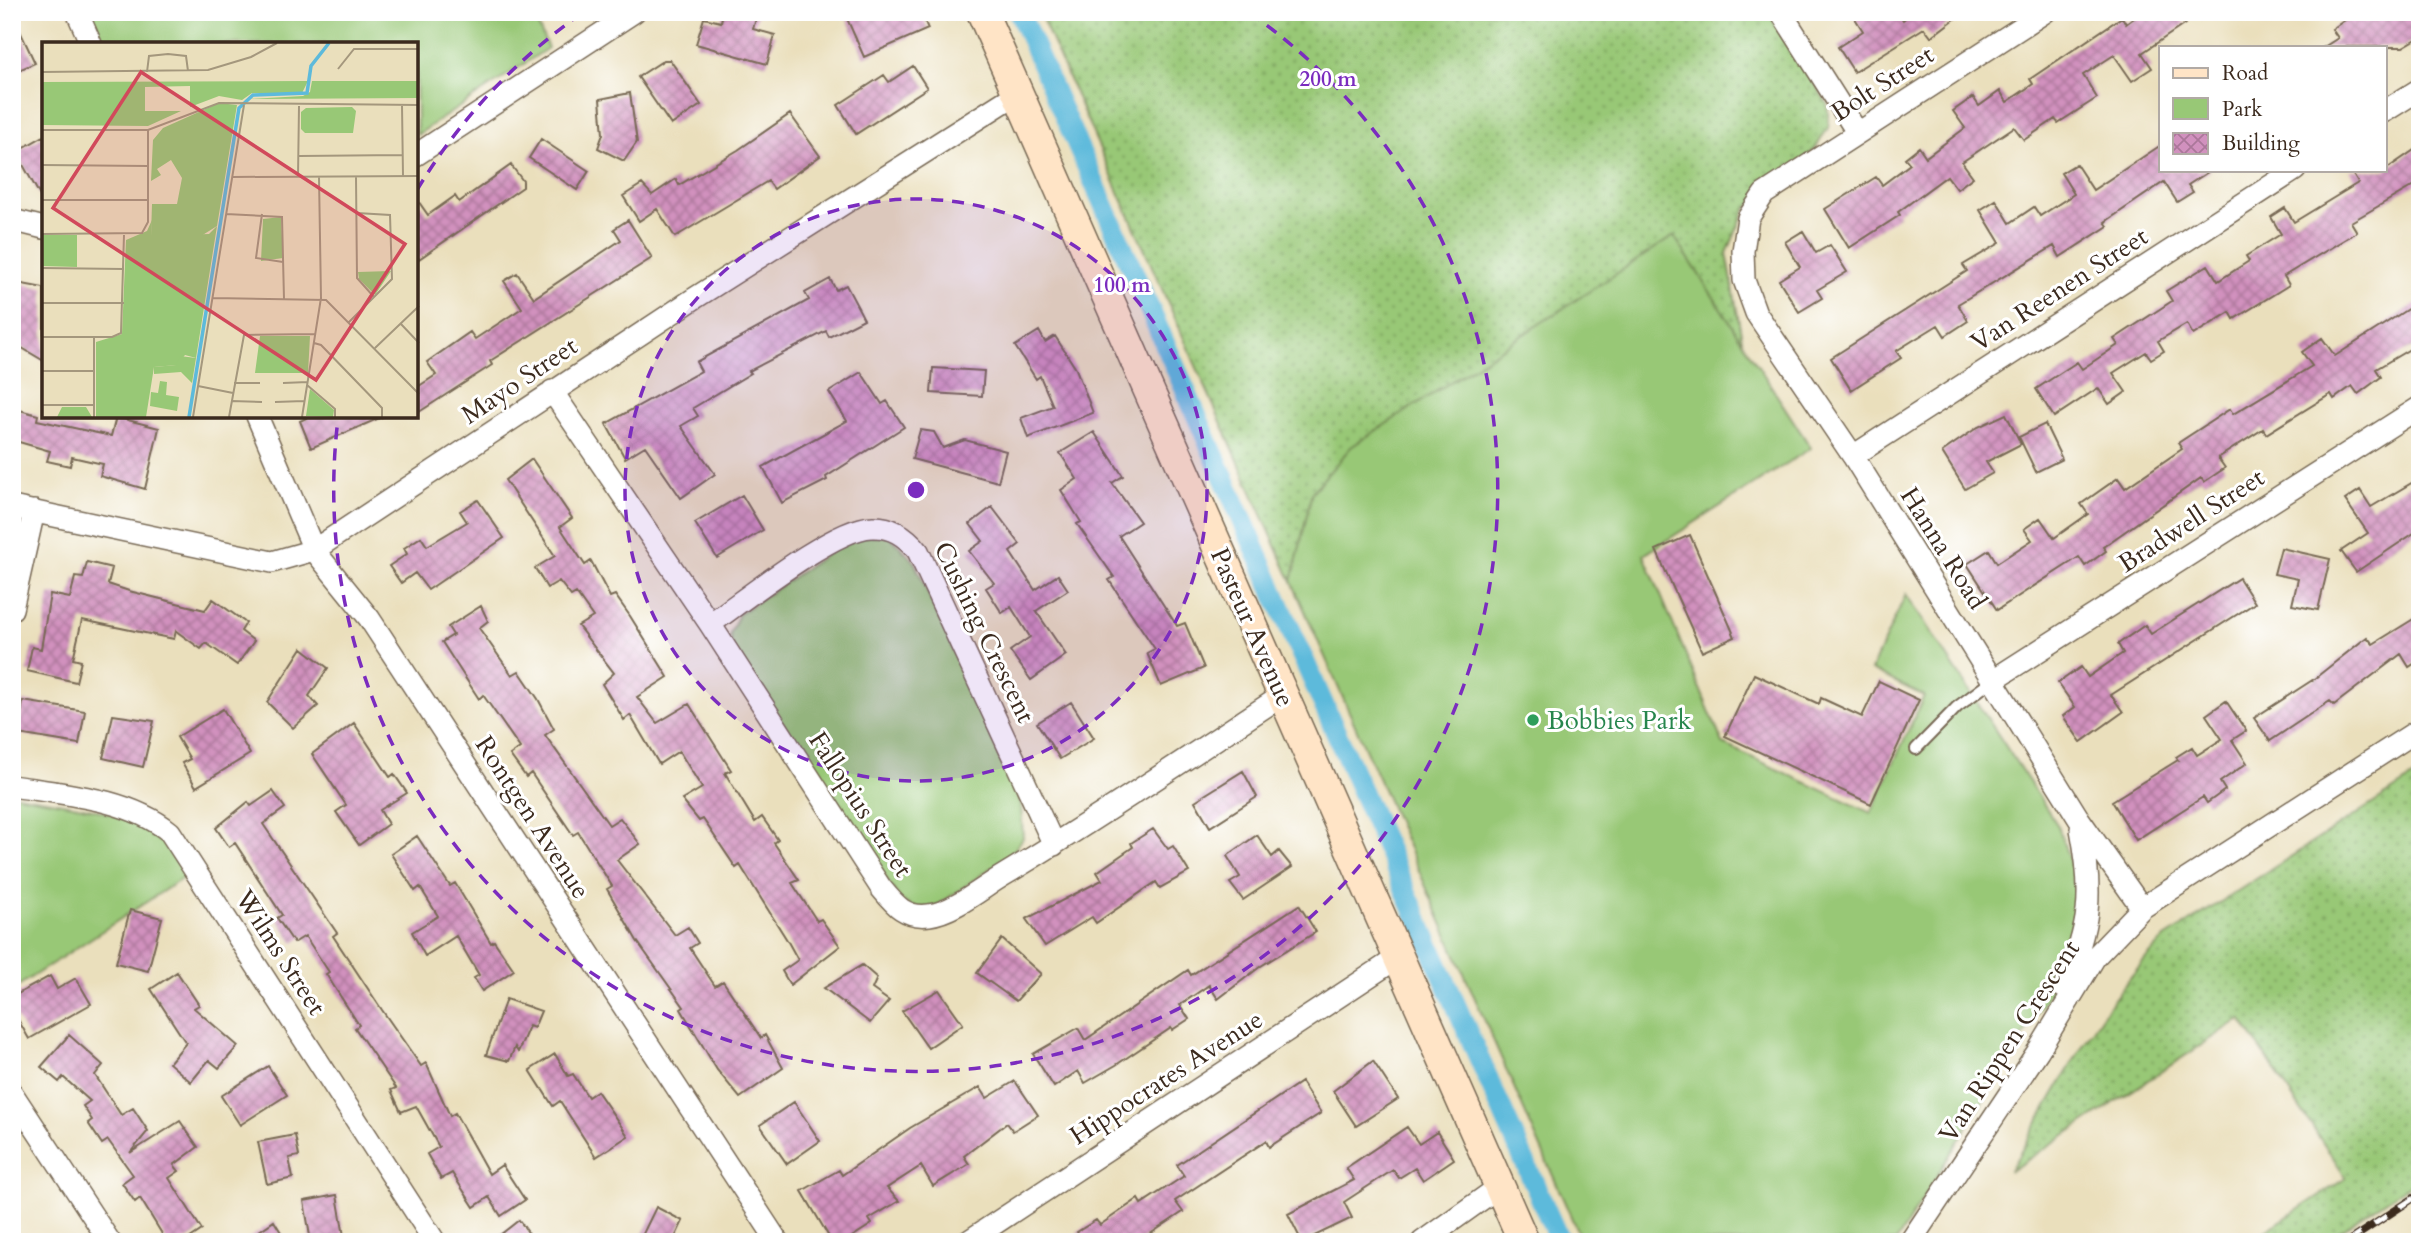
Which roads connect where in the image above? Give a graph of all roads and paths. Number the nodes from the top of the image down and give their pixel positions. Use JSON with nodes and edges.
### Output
{"nodes":[{"id":1,"x":77,"y":12,"type":"edge"},
{"id":2,"x":634,"y":12,"type":"edge"},
{"id":3,"x":982,"y":12,"type":"edge"},
{"id":4,"x":1781,"y":12,"type":"edge"},
{"id":5,"x":2045,"y":12,"type":"edge"},
{"id":6,"x":90,"y":42,"type":"edge"},
{"id":7,"x":2420,"y":89,"type":"edge"},
{"id":8,"x":1018,"y":93,"type":"junction"},
{"id":9,"x":2386,"y":110,"type":"edge"},
{"id":10,"x":1857,"y":132,"type":"junction"},
{"id":11,"x":418,"y":154,"type":"edge"},
{"id":12,"x":2292,"y":172,"type":"edge"},
{"id":13,"x":1753,"y":206,"type":"joint"},
{"id":14,"x":12,"y":220,"type":"edge"},
{"id":15,"x":42,"y":228,"type":"edge"},
{"id":16,"x":552,"y":391,"type":"junction"},
{"id":17,"x":2420,"y":407,"type":"edge"},
{"id":18,"x":258,"y":418,"type":"edge"},
{"id":19,"x":1853,"y":456,"type":"junction"},
{"id":20,"x":12,"y":507,"type":"edge"},
{"id":21,"x":34,"y":511,"type":"junction"},
{"id":22,"x":314,"y":550,"type":"junction"},
{"id":23,"x":12,"y":609,"type":"edge"},
{"id":24,"x":710,"y":624,"type":"junction"},
{"id":25,"x":1993,"y":680,"type":"junction"},
{"id":26,"x":1283,"y":695,"type":"junction"},
{"id":27,"x":2420,"y":729,"type":"edge"},
{"id":28,"x":1916,"y":749,"type":"dead end"},
{"id":29,"x":12,"y":786,"type":"edge"},
{"id":30,"x":2079,"y":820,"type":"junction"},
{"id":31,"x":1054,"y":845,"type":"junction"},
{"id":32,"x":2142,"y":908,"type":"junction"},
{"id":33,"x":1396,"y":958,"type":"junction"},
{"id":34,"x":2038,"y":1052,"type":"junction"},
{"id":35,"x":12,"y":1093,"type":"edge"},
{"id":36,"x":1499,"y":1187,"type":"junction"},
{"id":37,"x":971,"y":1241,"type":"edge"},
{"id":38,"x":110,"y":1242,"type":"edge"},
{"id":39,"x":435,"y":1242,"type":"edge"},
{"id":40,"x":778,"y":1242,"type":"edge"},
{"id":41,"x":1422,"y":1242,"type":"edge"},
{"id":42,"x":1524,"y":1242,"type":"edge"},
{"id":43,"x":1910,"y":1242,"type":"edge"}],
"edges":[{"from":1,"to":6,"type":"street"},
{"from":2,"to":11,"type":"street"},
{"from":3,"to":8,"type":"street","name":"Pasteur Avenue"},
{"from":4,"to":10,"type":"street"},
{"from":5,"to":10,"type":"street","name":"Bolt Street"},
{"from":7,"to":9,"type":"street"},
{"from":8,"to":16,"type":"street","name":"Mayo Street"},
{"from":8,"to":26,"type":"street","name":"Pasteur Avenue"},
{"from":10,"to":13,"type":"street","name":"Bolt Street"},
{"from":12,"to":19,"type":"street","name":"Van Reenen Street"},
{"from":13,"to":19,"type":"street","name":"Hanna Road"},
{"from":14,"to":15,"type":"street"},
{"from":16,"to":22,"type":"street","name":"Mayo Street"},
{"from":16,"to":24,"type":"street","name":"Fallopius Street"},
{"from":17,"to":25,"type":"street","name":"Bradwell Street"},
{"from":18,"to":22,"type":"street","name":"Rontgen Avenue"},
{"from":19,"to":25,"type":"street","name":"Hanna Road"},
{"from":20,"to":21,"type":"street","name":"Mayo Street"},
{"from":21,"to":22,"type":"street","name":"Mayo Street"},
{"from":21,"to":23,"type":"street"},
{"from":22,"to":40,"type":"street","name":"Rontgen Avenue"},
{"from":24,"to":31,"type":"street","name":"Fallopius Street"},
{"from":24,"to":31,"type":"street","name":"Cushing Crescent"},
{"from":25,"to":28,"type":"lane"},
{"from":25,"to":30,"type":"street","name":"Hanna Road"},
{"from":26,"to":31,"type":"street","name":"Fallopius Street"},
{"from":26,"to":33,"type":"street","name":"Pasteur Avenue"},
{"from":27,"to":32,"type":"street","name":"Van Rippen Crescent"},
{"from":29,"to":39,"type":"street","name":"Wilms Street"},
{"from":30,"to":32,"type":"street","name":"Hanna Road"},
{"from":30,"to":34,"type":"street"},
{"from":32,"to":34,"type":"street","name":"Van Rippen Crescent"},
{"from":33,"to":36,"type":"street","name":"Pasteur Avenue"},
{"from":33,"to":37,"type":"street","name":"Hippocrates Avenue"},
{"from":34,"to":43,"type":"street","name":"Van Rippen Crescent"},
{"from":35,"to":38,"type":"street"},
{"from":36,"to":41,"type":"street"},
{"from":36,"to":42,"type":"street","name":"Pasteur Avenue"}]}
